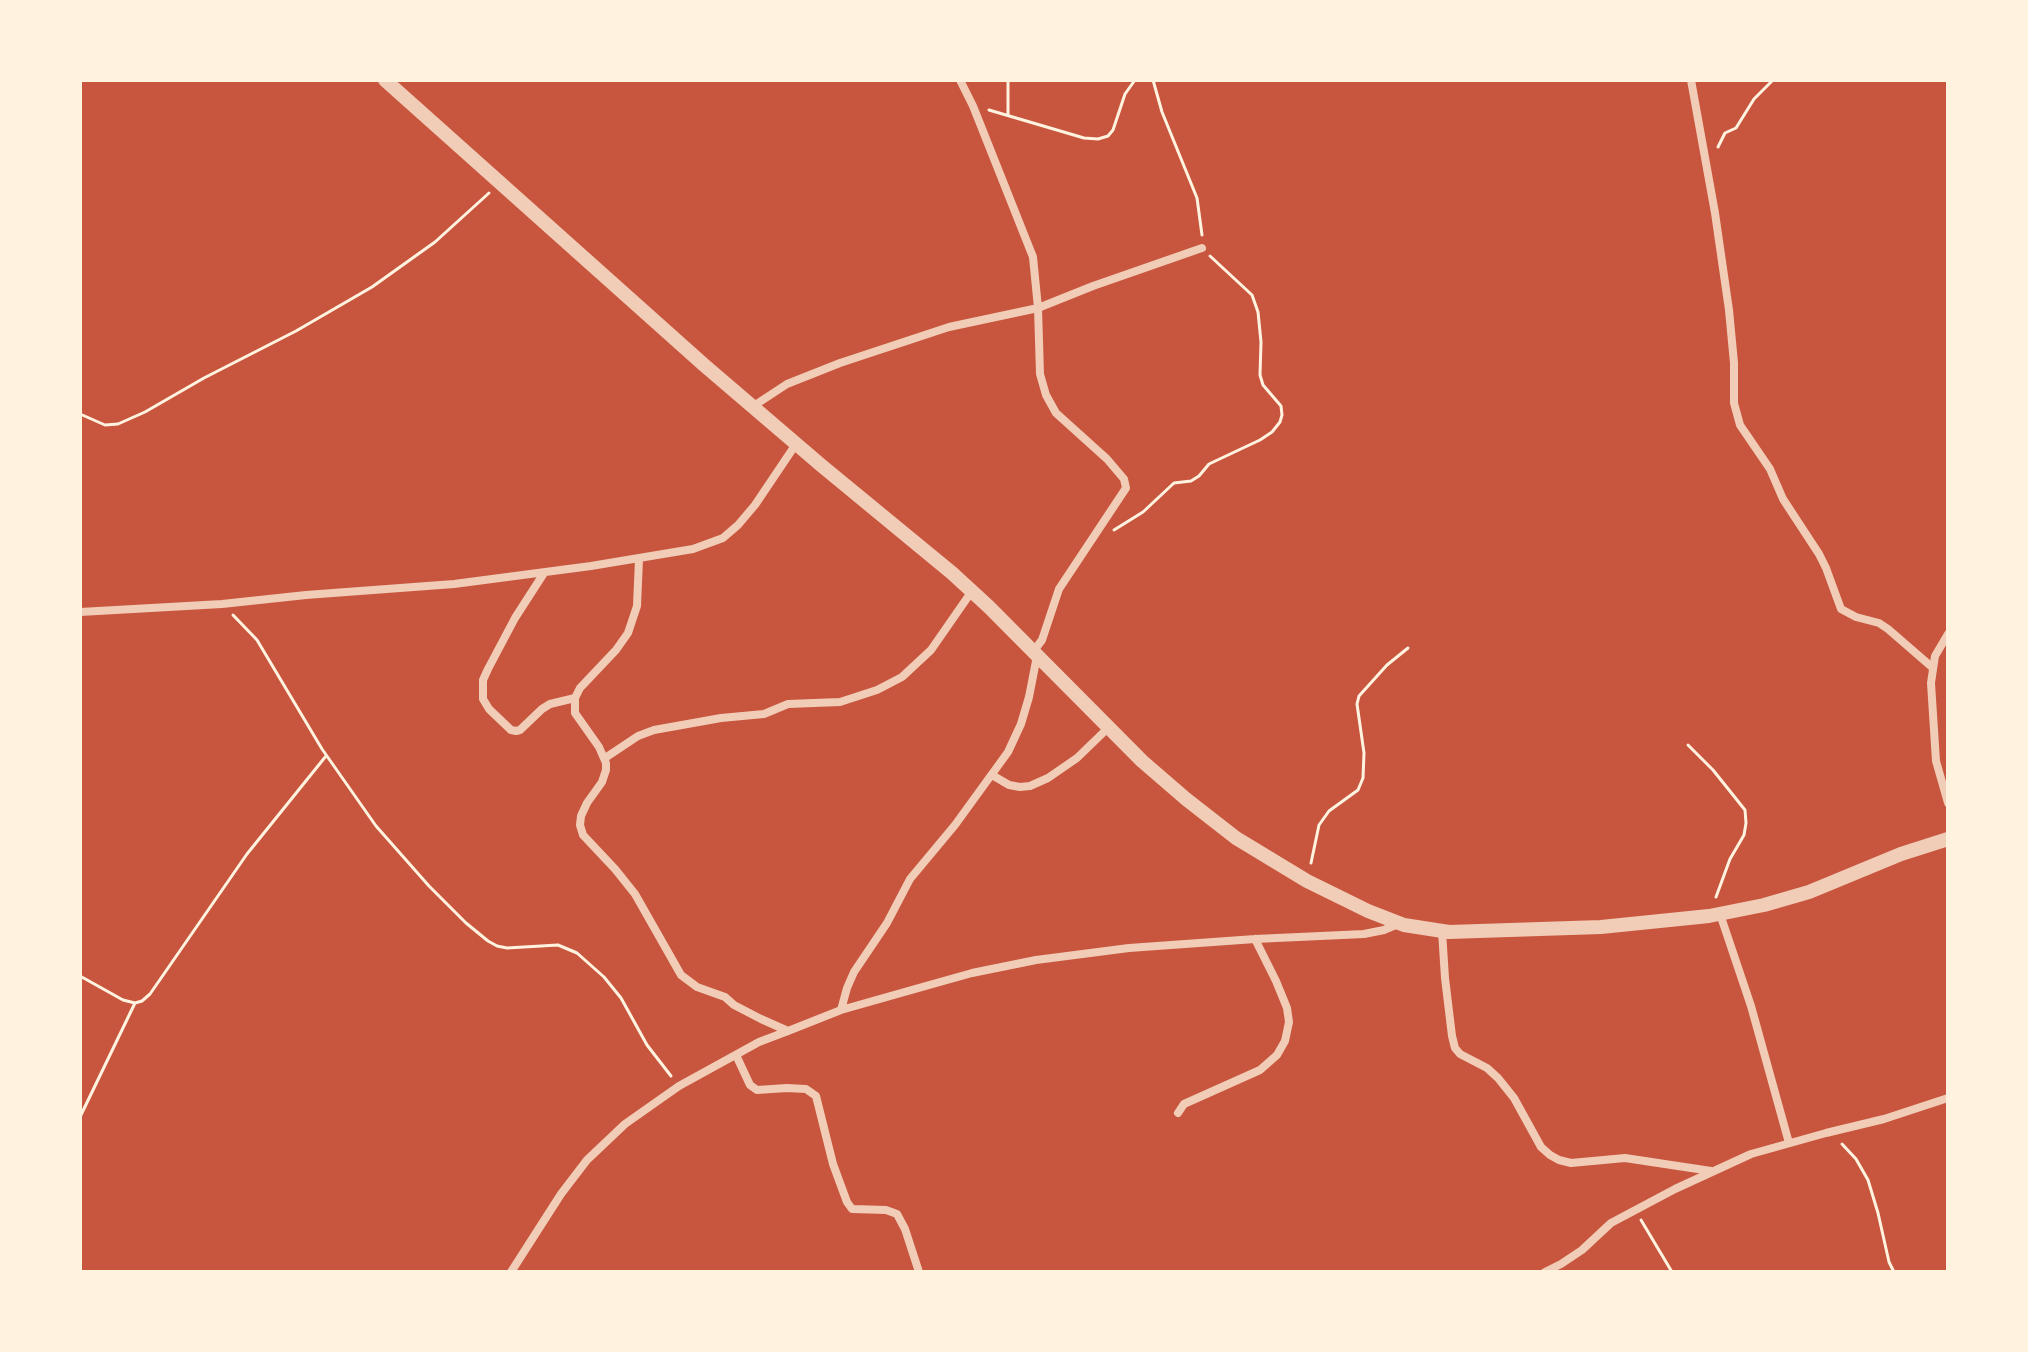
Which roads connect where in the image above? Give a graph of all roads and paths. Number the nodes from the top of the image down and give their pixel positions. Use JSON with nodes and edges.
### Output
{"nodes":[{"id":1,"x":385,"y":80,"type":"edge"},
{"id":2,"x":960,"y":80,"type":"edge"},
{"id":3,"x":1008,"y":80,"type":"edge"},
{"id":4,"x":1135,"y":80,"type":"edge"},
{"id":5,"x":1153,"y":80,"type":"edge"},
{"id":6,"x":1691,"y":80,"type":"edge"},
{"id":7,"x":1773,"y":80,"type":"edge"},
{"id":8,"x":973,"y":106,"type":"junction"},
{"id":9,"x":1008,"y":115,"type":"junction"},
{"id":10,"x":1708,"y":173,"type":"junction"},
{"id":11,"x":500,"y":183,"type":"junction"},
{"id":12,"x":1202,"y":248,"type":"junction"},
{"id":13,"x":1038,"y":308,"type":"junction"},
{"id":14,"x":752,"y":407,"type":"junction"},
{"id":15,"x":80,"y":414,"type":"edge"},
{"id":16,"x":796,"y":444,"type":"junction"},
{"id":17,"x":1092,"y":540,"type":"junction"},
{"id":18,"x":639,"y":559,"type":"junction"},
{"id":19,"x":544,"y":573,"type":"junction"},
{"id":20,"x":972,"y":591,"type":"junction"},
{"id":21,"x":222,"y":604,"type":"junction"},
{"id":22,"x":80,"y":612,"type":"edge"},
{"id":23,"x":1948,"y":634,"type":"edge"},
{"id":24,"x":1408,"y":648,"type":"dead end"},
{"id":25,"x":1035,"y":654,"type":"junction"},
{"id":26,"x":1933,"y":668,"type":"junction"},
{"id":27,"x":575,"y":698,"type":"junction"},
{"id":28,"x":1108,"y":728,"type":"junction"},
{"id":29,"x":1688,"y":745,"type":"dead end"},
{"id":30,"x":326,"y":755,"type":"junction"},
{"id":31,"x":605,"y":758,"type":"junction"},
{"id":32,"x":992,"y":775,"type":"junction"},
{"id":33,"x":1948,"y":803,"type":"edge"},
{"id":34,"x":1948,"y":839,"type":"edge"},
{"id":35,"x":1307,"y":881,"type":"junction"},
{"id":36,"x":1715,"y":915,"type":"junction"},
{"id":37,"x":1400,"y":924,"type":"junction"},
{"id":38,"x":1442,"y":931,"type":"junction"},
{"id":39,"x":1255,"y":939,"type":"junction"},
{"id":40,"x":80,"y":976,"type":"edge"},
{"id":41,"x":135,"y":1003,"type":"junction"},
{"id":42,"x":841,"y":1010,"type":"junction"},
{"id":43,"x":788,"y":1031,"type":"junction"},
{"id":44,"x":736,"y":1055,"type":"junction"},
{"id":45,"x":679,"y":1086,"type":"junction"},
{"id":46,"x":1948,"y":1098,"type":"edge"},
{"id":47,"x":1178,"y":1113,"type":"dead end"},
{"id":48,"x":80,"y":1117,"type":"edge"},
{"id":49,"x":1826,"y":1133,"type":"junction"},
{"id":50,"x":1789,"y":1143,"type":"junction"},
{"id":51,"x":1712,"y":1171,"type":"junction"},
{"id":52,"x":1635,"y":1210,"type":"junction"},
{"id":53,"x":511,"y":1272,"type":"edge"},
{"id":54,"x":919,"y":1272,"type":"edge"},
{"id":55,"x":1545,"y":1272,"type":"edge"},
{"id":56,"x":1672,"y":1272,"type":"edge"},
{"id":57,"x":1894,"y":1272,"type":"edge"}],
"edges":[{"from":1,"to":11,"type":"street"},
{"from":2,"to":8,"type":"street"},
{"from":3,"to":9,"type":"path"},
{"from":4,"to":9,"type":"path"},
{"from":5,"to":12,"type":"path"},
{"from":6,"to":10,"type":"street"},
{"from":7,"to":10,"type":"path"},
{"from":8,"to":9,"type":"path"},
{"from":8,"to":13,"type":"street"},
{"from":10,"to":26,"type":"street"},
{"from":11,"to":14,"type":"street"},
{"from":11,"to":15,"type":"path"},
{"from":12,"to":13,"type":"street"},
{"from":12,"to":17,"type":"path"},
{"from":13,"to":14,"type":"street"},
{"from":13,"to":17,"type":"street"},
{"from":14,"to":16,"type":"street"},
{"from":16,"to":18,"type":"street"},
{"from":16,"to":20,"type":"street"},
{"from":17,"to":25,"type":"street"},
{"from":18,"to":19,"type":"street"},
{"from":18,"to":27,"type":"street"},
{"from":19,"to":21,"type":"street"},
{"from":19,"to":27,"type":"street"},
{"from":20,"to":25,"type":"street"},
{"from":20,"to":31,"type":"street"},
{"from":21,"to":22,"type":"street"},
{"from":21,"to":30,"type":"path"},
{"from":23,"to":26,"type":"street"},
{"from":24,"to":35,"type":"path"},
{"from":25,"to":28,"type":"street"},
{"from":25,"to":32,"type":"street"},
{"from":26,"to":33,"type":"street"},
{"from":27,"to":31,"type":"street"},
{"from":28,"to":32,"type":"street"},
{"from":28,"to":35,"type":"street"},
{"from":29,"to":36,"type":"path"},
{"from":30,"to":41,"type":"path"},
{"from":30,"to":45,"type":"path"},
{"from":31,"to":43,"type":"street"},
{"from":32,"to":42,"type":"street"},
{"from":34,"to":36,"type":"street"},
{"from":35,"to":37,"type":"street"},
{"from":36,"to":38,"type":"street"},
{"from":36,"to":50,"type":"street"},
{"from":37,"to":38,"type":"street"},
{"from":37,"to":39,"type":"street"},
{"from":38,"to":51,"type":"street"},
{"from":39,"to":42,"type":"street"},
{"from":39,"to":47,"type":"street"},
{"from":40,"to":41,"type":"path"},
{"from":41,"to":48,"type":"path"},
{"from":42,"to":43,"type":"street"},
{"from":43,"to":44,"type":"street"},
{"from":44,"to":45,"type":"street"},
{"from":44,"to":54,"type":"street"},
{"from":45,"to":53,"type":"street"},
{"from":46,"to":49,"type":"street"},
{"from":49,"to":50,"type":"street"},
{"from":49,"to":57,"type":"path"},
{"from":50,"to":51,"type":"street"},
{"from":51,"to":52,"type":"street"},
{"from":52,"to":55,"type":"street"},
{"from":52,"to":56,"type":"path"}]}
